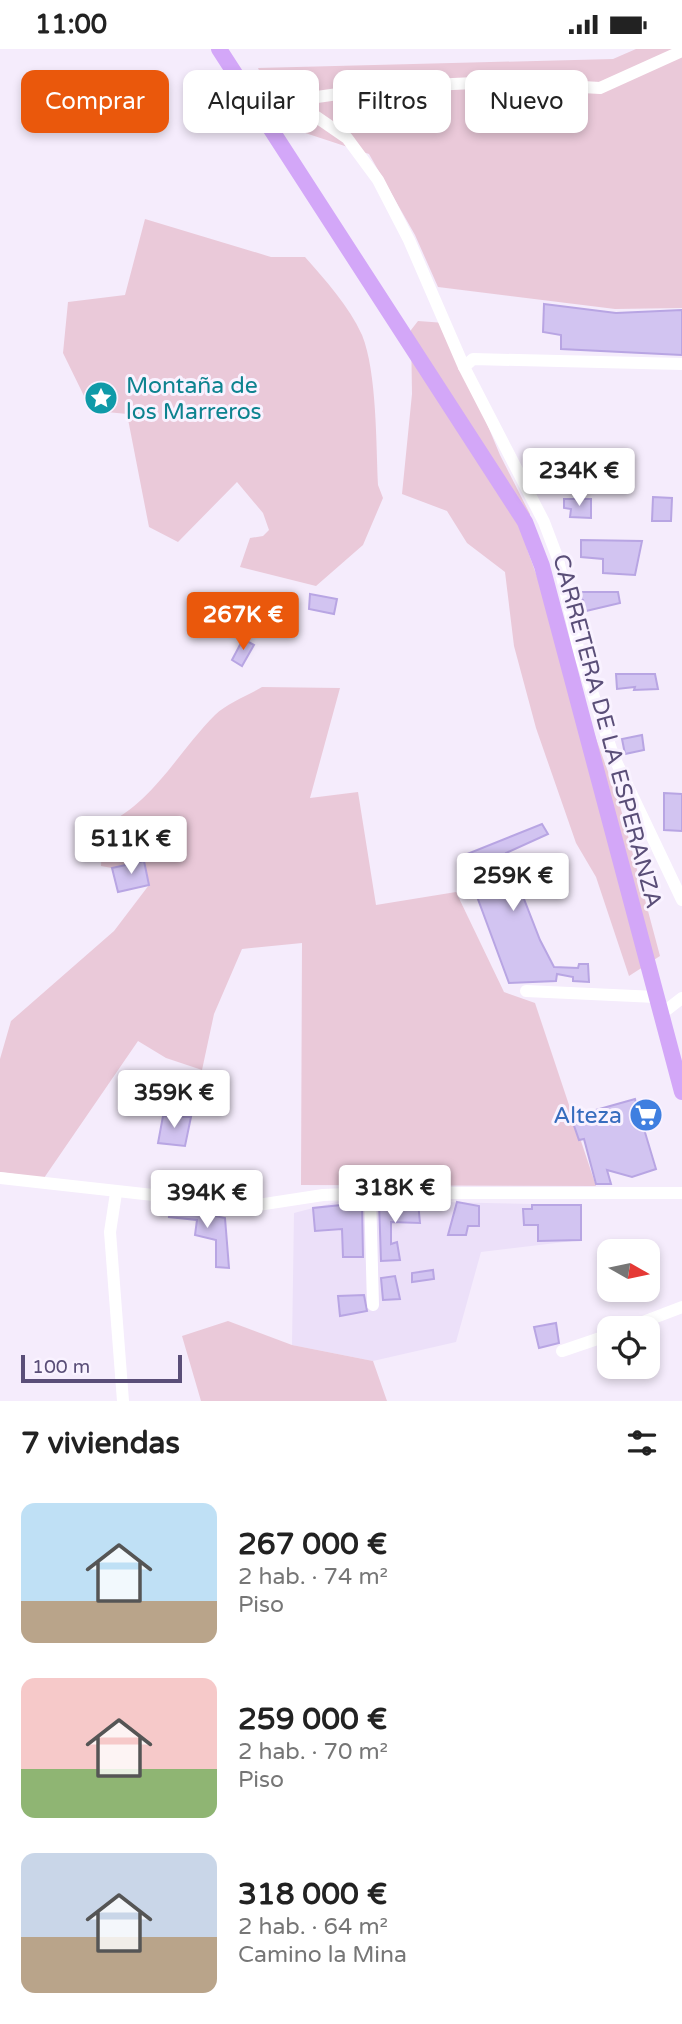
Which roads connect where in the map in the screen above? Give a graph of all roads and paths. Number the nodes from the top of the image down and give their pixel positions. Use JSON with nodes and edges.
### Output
{"nodes":[{"id":1,"x":219,"y":49,"type":"edge"},
{"id":2,"x":682,"y":51,"type":"edge"},
{"id":3,"x":233,"y":70,"type":"edge"},
{"id":4,"x":319,"y":97,"type":"edge"},
{"id":5,"x":319,"y":119,"type":"edge"},
{"id":6,"x":274,"y":133,"type":"edge"},
{"id":7,"x":682,"y":364,"type":"edge"},
{"id":8,"x":464,"y":367,"type":"junction"},
{"id":9,"x":682,"y":901,"type":"edge"},
{"id":10,"x":526,"y":991,"type":"dead end"},
{"id":11,"x":656,"y":997,"type":"junction"},
{"id":12,"x":682,"y":998,"type":"edge"},
{"id":13,"x":660,"y":1014,"type":"junction"},
{"id":14,"x":682,"y":1092,"type":"edge"},
{"id":15,"x":0,"y":1178,"type":"edge"},
{"id":16,"x":116,"y":1192,"type":"junction"},
{"id":17,"x":370,"y":1193,"type":"junction"},
{"id":18,"x":682,"y":1193,"type":"edge"},
{"id":19,"x":373,"y":1305,"type":"dead end"},
{"id":20,"x":682,"y":1307,"type":"edge"},
{"id":21,"x":658,"y":1316,"type":"edge"},
{"id":22,"x":597,"y":1339,"type":"edge"},
{"id":23,"x":562,"y":1351,"type":"dead end"},
{"id":24,"x":123,"y":1401,"type":"edge"}],
"edges":[{"from":1,"to":3,"type":"main road","name":"CARRETERA DE LA ESPERANZA"},
{"from":2,"to":4,"type":"street"},
{"from":5,"to":8,"type":"street"},
{"from":6,"to":11,"type":"main road","name":"CARRETERA DE LA ESPERANZA"},
{"from":7,"to":8,"type":"street"},
{"from":8,"to":9,"type":"street"},
{"from":10,"to":11,"type":"street"},
{"from":11,"to":13,"type":"main road","name":"CARRETERA DE LA ESPERANZA"},
{"from":12,"to":13,"type":"street"},
{"from":13,"to":14,"type":"main road","name":"CARRETERA DE LA ESPERANZA"},
{"from":15,"to":16,"type":"street"},
{"from":16,"to":17,"type":"street"},
{"from":16,"to":24,"type":"street"},
{"from":17,"to":18,"type":"street"},
{"from":17,"to":19,"type":"street"},
{"from":20,"to":21,"type":"street"},
{"from":22,"to":23,"type":"street"}]}
